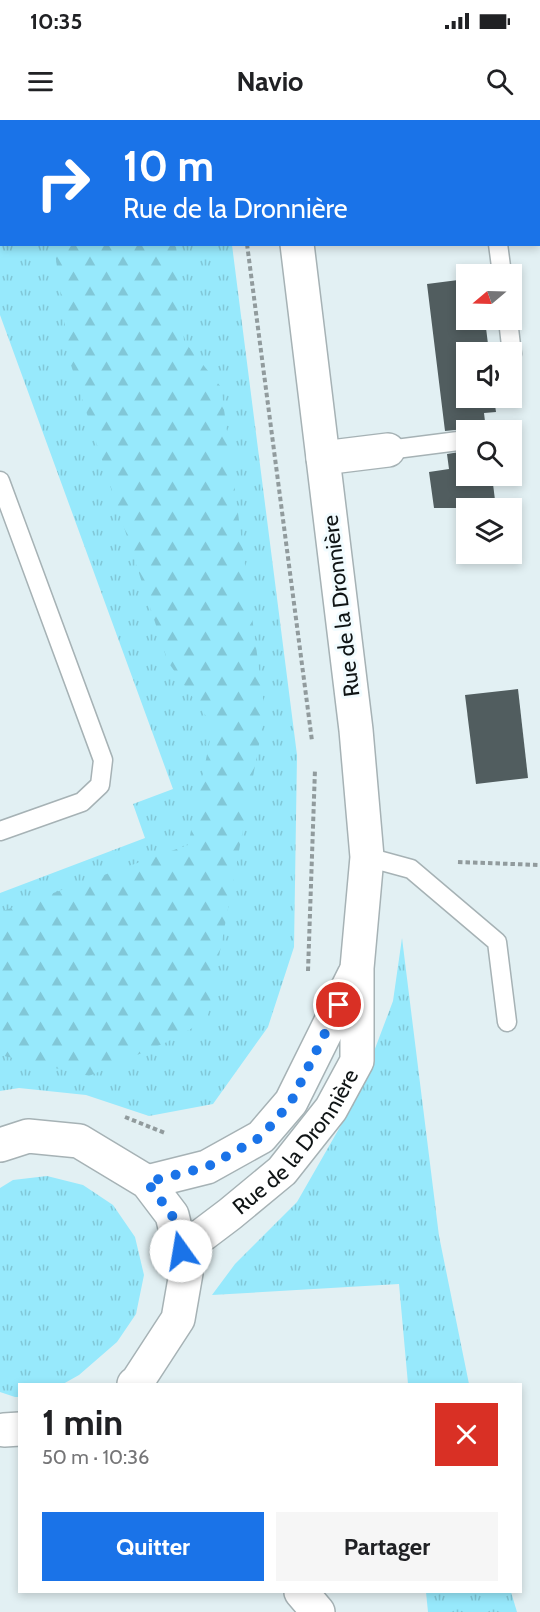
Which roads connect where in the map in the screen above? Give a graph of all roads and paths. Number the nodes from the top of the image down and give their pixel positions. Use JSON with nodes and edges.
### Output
{"nodes":[{"id":1,"x":247,"y":246,"type":"edge"},
{"id":2,"x":297,"y":246,"type":"edge"},
{"id":3,"x":498,"y":246,"type":"edge"},
{"id":4,"x":501,"y":264,"type":"edge"},
{"id":5,"x":456,"y":441,"type":"edge"},
{"id":6,"x":388,"y":450,"type":"joint"},
{"id":7,"x":323,"y":458,"type":"junction"},
{"id":8,"x":0,"y":482,"type":"edge"},
{"id":9,"x":314,"y":752,"type":"dead end"},
{"id":10,"x":315,"y":764,"type":"dead end"},
{"id":11,"x":0,"y":831,"type":"edge"},
{"id":12,"x":367,"y":857,"type":"junction"},
{"id":13,"x":540,"y":865,"type":"edge"},
{"id":14,"x":411,"y":869,"type":"junction"},
{"id":15,"x":357,"y":968,"type":"junction"},
{"id":16,"x":308,"y":977,"type":"dead end"},
{"id":17,"x":507,"y":1022,"type":"dead end"},
{"id":18,"x":121,"y":1115,"type":"dead end"},
{"id":19,"x":168,"y":1134,"type":"dead end"},
{"id":20,"x":0,"y":1145,"type":"edge"},
{"id":21,"x":147,"y":1182,"type":"junction"},
{"id":22,"x":181,"y":1251,"type":"junction"},
{"id":23,"x":138,"y":1383,"type":"edge"},
{"id":24,"x":303,"y":1593,"type":"edge"},
{"id":25,"x":318,"y":1612,"type":"edge"}],
"edges":[{"from":1,"to":9,"type":"path"},
{"from":2,"to":7,"type":"street","name":"Rue de la Dronnière"},
{"from":3,"to":4,"type":"lane"},
{"from":5,"to":6,"type":"lane"},
{"from":6,"to":7,"type":"street"},
{"from":7,"to":12,"type":"street","name":"Rue de la Dronnière"},
{"from":8,"to":11,"type":"lane"},
{"from":10,"to":16,"type":"path"},
{"from":12,"to":14,"type":"lane"},
{"from":12,"to":15,"type":"street","name":"Rue de la Dronnière"},
{"from":13,"to":14,"type":"path"},
{"from":14,"to":17,"type":"lane"},
{"from":15,"to":21,"type":"street","name":"Rue de la Dronnière"},
{"from":15,"to":22,"type":"street","name":"Rue de la Dronnière"},
{"from":18,"to":19,"type":"path"},
{"from":20,"to":21,"type":"street"},
{"from":21,"to":22,"type":"street"},
{"from":22,"to":23,"type":"street"},
{"from":24,"to":25,"type":"street"}]}
